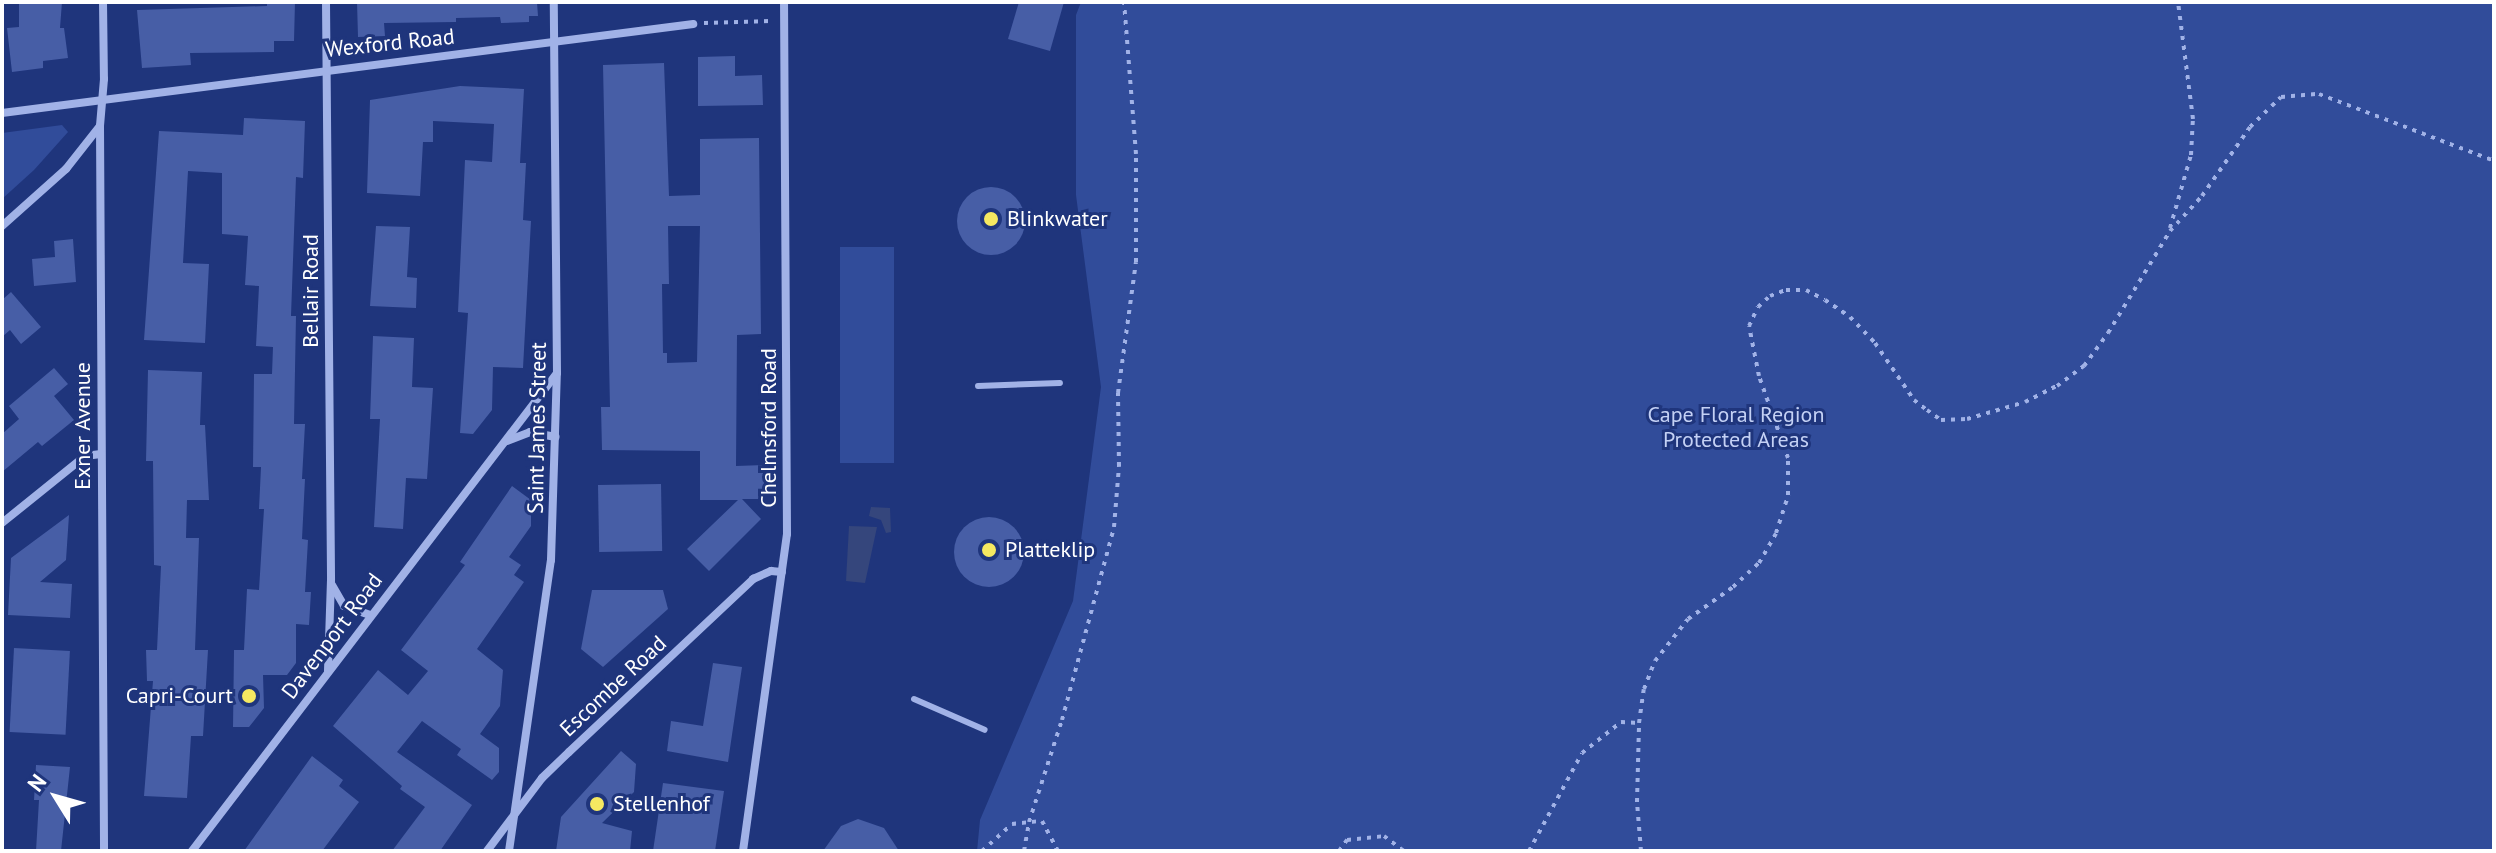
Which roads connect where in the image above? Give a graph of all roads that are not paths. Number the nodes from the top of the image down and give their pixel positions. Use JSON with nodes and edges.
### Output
{"nodes":[{"id":1,"x":103,"y":2,"type":"edge"},
{"id":2,"x":326,"y":2,"type":"edge"},
{"id":3,"x":554,"y":2,"type":"edge"},
{"id":4,"x":784,"y":2,"type":"edge"},
{"id":5,"x":693,"y":24,"type":"road end"},
{"id":6,"x":554,"y":43,"type":"junction"},
{"id":7,"x":327,"y":68,"type":"junction"},
{"id":8,"x":101,"y":101,"type":"junction"},
{"id":9,"x":2,"y":113,"type":"edge"},
{"id":10,"x":100,"y":126,"type":"junction"},
{"id":11,"x":2,"y":226,"type":"edge"},
{"id":12,"x":557,"y":373,"type":"junction"},
{"id":13,"x":1060,"y":383,"type":"dead end"},
{"id":14,"x":978,"y":386,"type":"dead end"},
{"id":15,"x":556,"y":437,"type":"junction"},
{"id":16,"x":503,"y":443,"type":"junction"},
{"id":17,"x":101,"y":454,"type":"junction"},
{"id":18,"x":2,"y":523,"type":"edge"},
{"id":19,"x":782,"y":572,"type":"junction"},
{"id":20,"x":331,"y":580,"type":"junction"},
{"id":21,"x":370,"y":615,"type":"junction"},
{"id":22,"x":328,"y":671,"type":"junction"},
{"id":23,"x":914,"y":699,"type":"dead end"},
{"id":24,"x":985,"y":730,"type":"dead end"},
{"id":25,"x":515,"y":815,"type":"junction"},
{"id":26,"x":104,"y":851,"type":"edge"},
{"id":27,"x":192,"y":851,"type":"edge"},
{"id":28,"x":487,"y":851,"type":"edge"},
{"id":29,"x":509,"y":851,"type":"edge"},
{"id":30,"x":743,"y":851,"type":"edge"}],
"edges":[{"from":1,"to":8,"type":"street","name":"Exner Avenue"},
{"from":2,"to":7,"type":"street","name":"Bellair Road"},
{"from":3,"to":6,"type":"street","name":"Saint James Street"},
{"from":4,"to":19,"type":"street","name":"Chelmsford Road"},
{"from":5,"to":6,"type":"street","name":"Wexford Road"},
{"from":6,"to":7,"type":"street","name":"Wexford Road"},
{"from":6,"to":12,"type":"street","name":"Saint James Street"},
{"from":7,"to":8,"type":"street","name":"Wexford Road"},
{"from":7,"to":20,"type":"street","name":"Bellair Road"},
{"from":8,"to":9,"type":"street","name":"Wexford Road"},
{"from":8,"to":10,"type":"street","name":"Exner Avenue"},
{"from":10,"to":11,"type":"street"},
{"from":10,"to":17,"type":"street","name":"Exner Avenue"},
{"from":12,"to":15,"type":"street","name":"Saint James Street"},
{"from":12,"to":16,"type":"street","name":"Davenport Road"},
{"from":13,"to":14,"type":"lane"},
{"from":15,"to":16,"type":"street"},
{"from":15,"to":25,"type":"street","name":"Saint James Street"},
{"from":16,"to":21,"type":"street","name":"Davenport Road"},
{"from":17,"to":18,"type":"street"},
{"from":17,"to":26,"type":"street","name":"Exner Avenue"},
{"from":19,"to":25,"type":"street","name":"Escombe Road"},
{"from":19,"to":30,"type":"street","name":"Chelmsford Road"},
{"from":20,"to":21,"type":"street"},
{"from":20,"to":22,"type":"street","name":"Bellair Road"},
{"from":21,"to":22,"type":"street","name":"Davenport Road"},
{"from":22,"to":27,"type":"street","name":"Davenport Road"},
{"from":23,"to":24,"type":"lane"},
{"from":25,"to":28,"type":"street","name":"Escombe Road"},
{"from":25,"to":29,"type":"street","name":"Saint James Street"}]}
